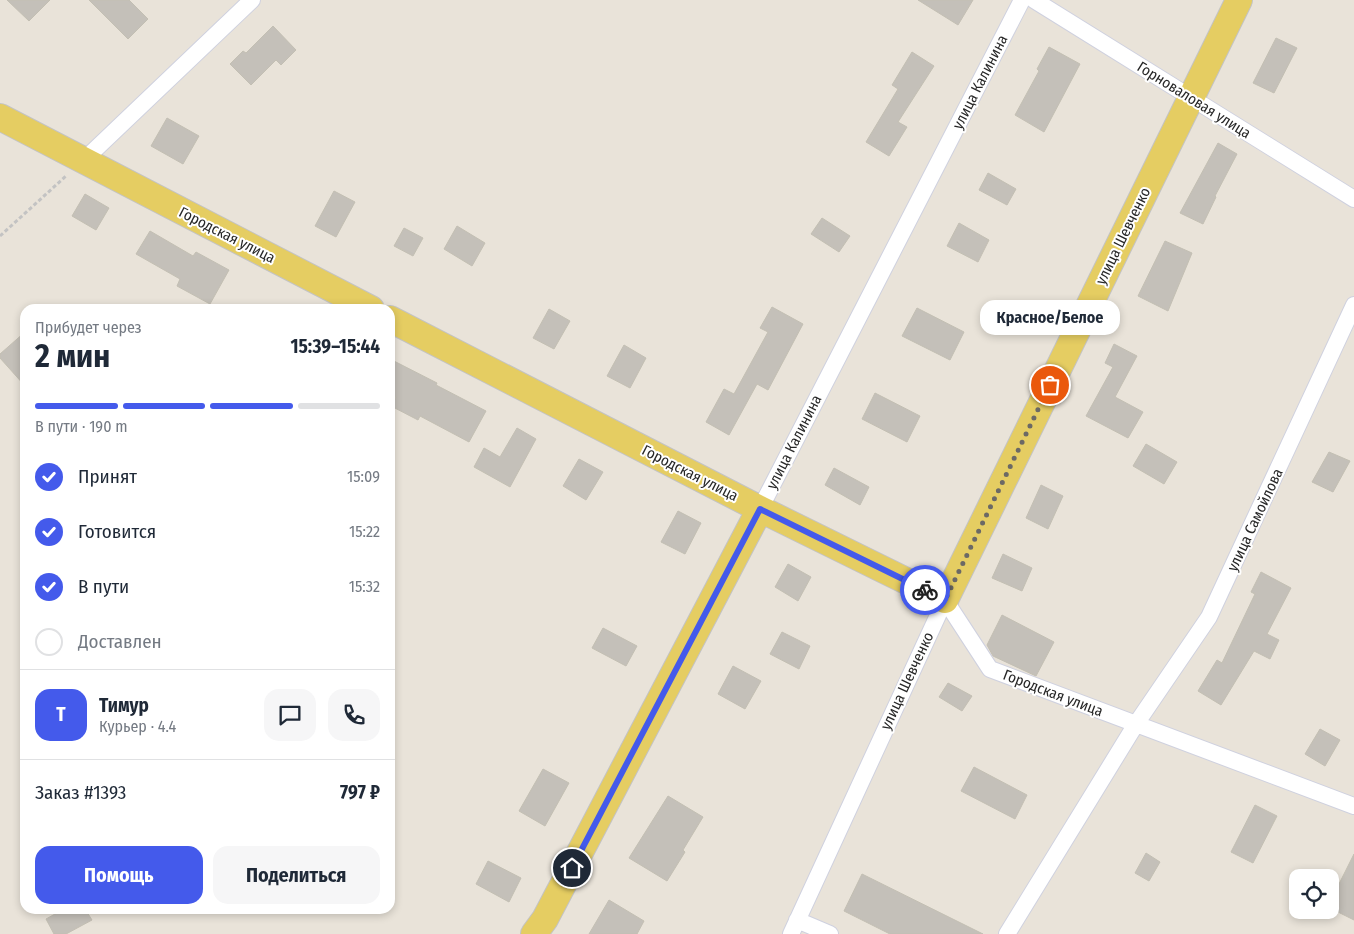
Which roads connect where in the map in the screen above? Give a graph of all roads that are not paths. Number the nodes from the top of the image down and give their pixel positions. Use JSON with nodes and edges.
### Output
{"nodes":[{"id":1,"x":252,"y":0,"type":"edge"},
{"id":2,"x":1022,"y":0,"type":"edge"},
{"id":3,"x":1034,"y":0,"type":"edge"},
{"id":4,"x":1240,"y":0,"type":"edge"},
{"id":5,"x":1190,"y":98,"type":"junction"},
{"id":6,"x":0,"y":117,"type":"edge"},
{"id":7,"x":83,"y":161,"type":"junction"},
{"id":8,"x":1354,"y":198,"type":"edge"},
{"id":9,"x":361,"y":304,"type":"edge"},
{"id":10,"x":1354,"y":305,"type":"edge"},
{"id":11,"x":395,"y":321,"type":"edge"},
{"id":12,"x":760,"y":509,"type":"junction"},
{"id":13,"x":945,"y":600,"type":"junction"},
{"id":14,"x":1136,"y":724,"type":"junction"},
{"id":15,"x":1354,"y":806,"type":"edge"},
{"id":16,"x":794,"y":927,"type":"edge"},
{"id":17,"x":534,"y":934,"type":"edge"},
{"id":18,"x":830,"y":934,"type":"edge"},
{"id":19,"x":1007,"y":934,"type":"edge"}],
"edges":[{"from":1,"to":7,"type":"street"},
{"from":2,"to":12,"type":"street","name":"улица Калинина"},
{"from":3,"to":5,"type":"street","name":"Горноваловая улица"},
{"from":4,"to":5,"type":"main road","name":"улица Шевченко"},
{"from":5,"to":8,"type":"street","name":"Горноваловая улица"},
{"from":5,"to":13,"type":"main road","name":"улица Шевченко"},
{"from":6,"to":7,"type":"main road","name":"Городская улица"},
{"from":7,"to":9,"type":"main road","name":"Городская улица"},
{"from":10,"to":14,"type":"street","name":"улица Самойлова"},
{"from":11,"to":12,"type":"main road","name":"Городская улица"},
{"from":12,"to":13,"type":"main road","name":"Городская улица"},
{"from":12,"to":17,"type":"main road","name":"улица Калинина"},
{"from":13,"to":14,"type":"street","name":"Городская улица"},
{"from":13,"to":16,"type":"street","name":"улица Шевченко"},
{"from":14,"to":15,"type":"street","name":"Городская улица"},
{"from":14,"to":19,"type":"street","name":"улица Самойлова"},
{"from":16,"to":18,"type":"street"}]}
